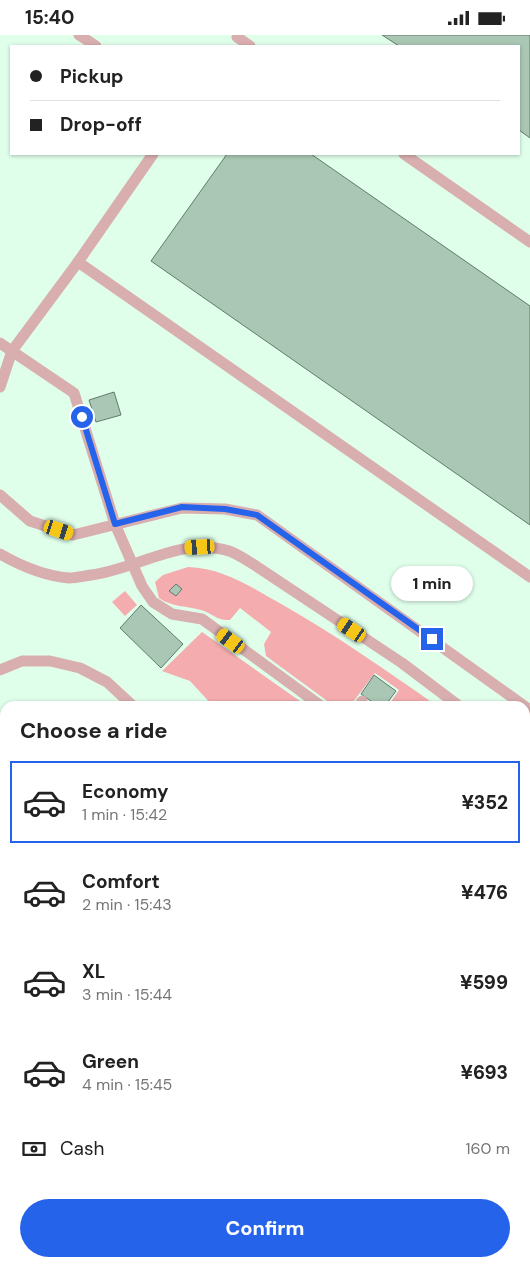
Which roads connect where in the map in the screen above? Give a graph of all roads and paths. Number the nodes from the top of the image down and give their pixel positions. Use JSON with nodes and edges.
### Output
{"nodes":[{"id":1,"x":79,"y":35,"type":"edge"},
{"id":2,"x":235,"y":39,"type":"edge"},
{"id":3,"x":94,"y":45,"type":"edge"},
{"id":4,"x":248,"y":45,"type":"edge"},
{"id":5,"x":152,"y":155,"type":"edge"},
{"id":6,"x":405,"y":155,"type":"edge"},
{"id":7,"x":530,"y":242,"type":"edge"},
{"id":8,"x":78,"y":262,"type":"junction"},
{"id":9,"x":0,"y":343,"type":"edge"},
{"id":10,"x":12,"y":351,"type":"junction"},
{"id":11,"x":0,"y":354,"type":"edge"},
{"id":12,"x":0,"y":387,"type":"edge"},
{"id":13,"x":0,"y":495,"type":"edge"},
{"id":14,"x":115,"y":524,"type":"junction"},
{"id":15,"x":0,"y":554,"type":"edge"},
{"id":16,"x":133,"y":565,"type":"junction"},
{"id":17,"x":530,"y":577,"type":"edge"},
{"id":18,"x":0,"y":670,"type":"edge"},
{"id":19,"x":128,"y":701,"type":"edge"},
{"id":20,"x":314,"y":701,"type":"edge"},
{"id":21,"x":452,"y":701,"type":"edge"},
{"id":22,"x":517,"y":701,"type":"edge"}],
"edges":[{"from":1,"to":3,"type":"lane"},
{"from":2,"to":4,"type":"lane"},
{"from":5,"to":8,"type":"lane"},
{"from":6,"to":7,"type":"lane"},
{"from":8,"to":10,"type":"lane"},
{"from":8,"to":17,"type":"lane"},
{"from":9,"to":10,"type":"lane"},
{"from":10,"to":11,"type":"lane"},
{"from":10,"to":12,"type":"lane"},
{"from":10,"to":14,"type":"lane"},
{"from":13,"to":14,"type":"lane"},
{"from":14,"to":16,"type":"lane"},
{"from":14,"to":22,"type":"lane"},
{"from":15,"to":16,"type":"lane"},
{"from":16,"to":20,"type":"lane"},
{"from":16,"to":21,"type":"lane"},
{"from":18,"to":19,"type":"lane"}]}
